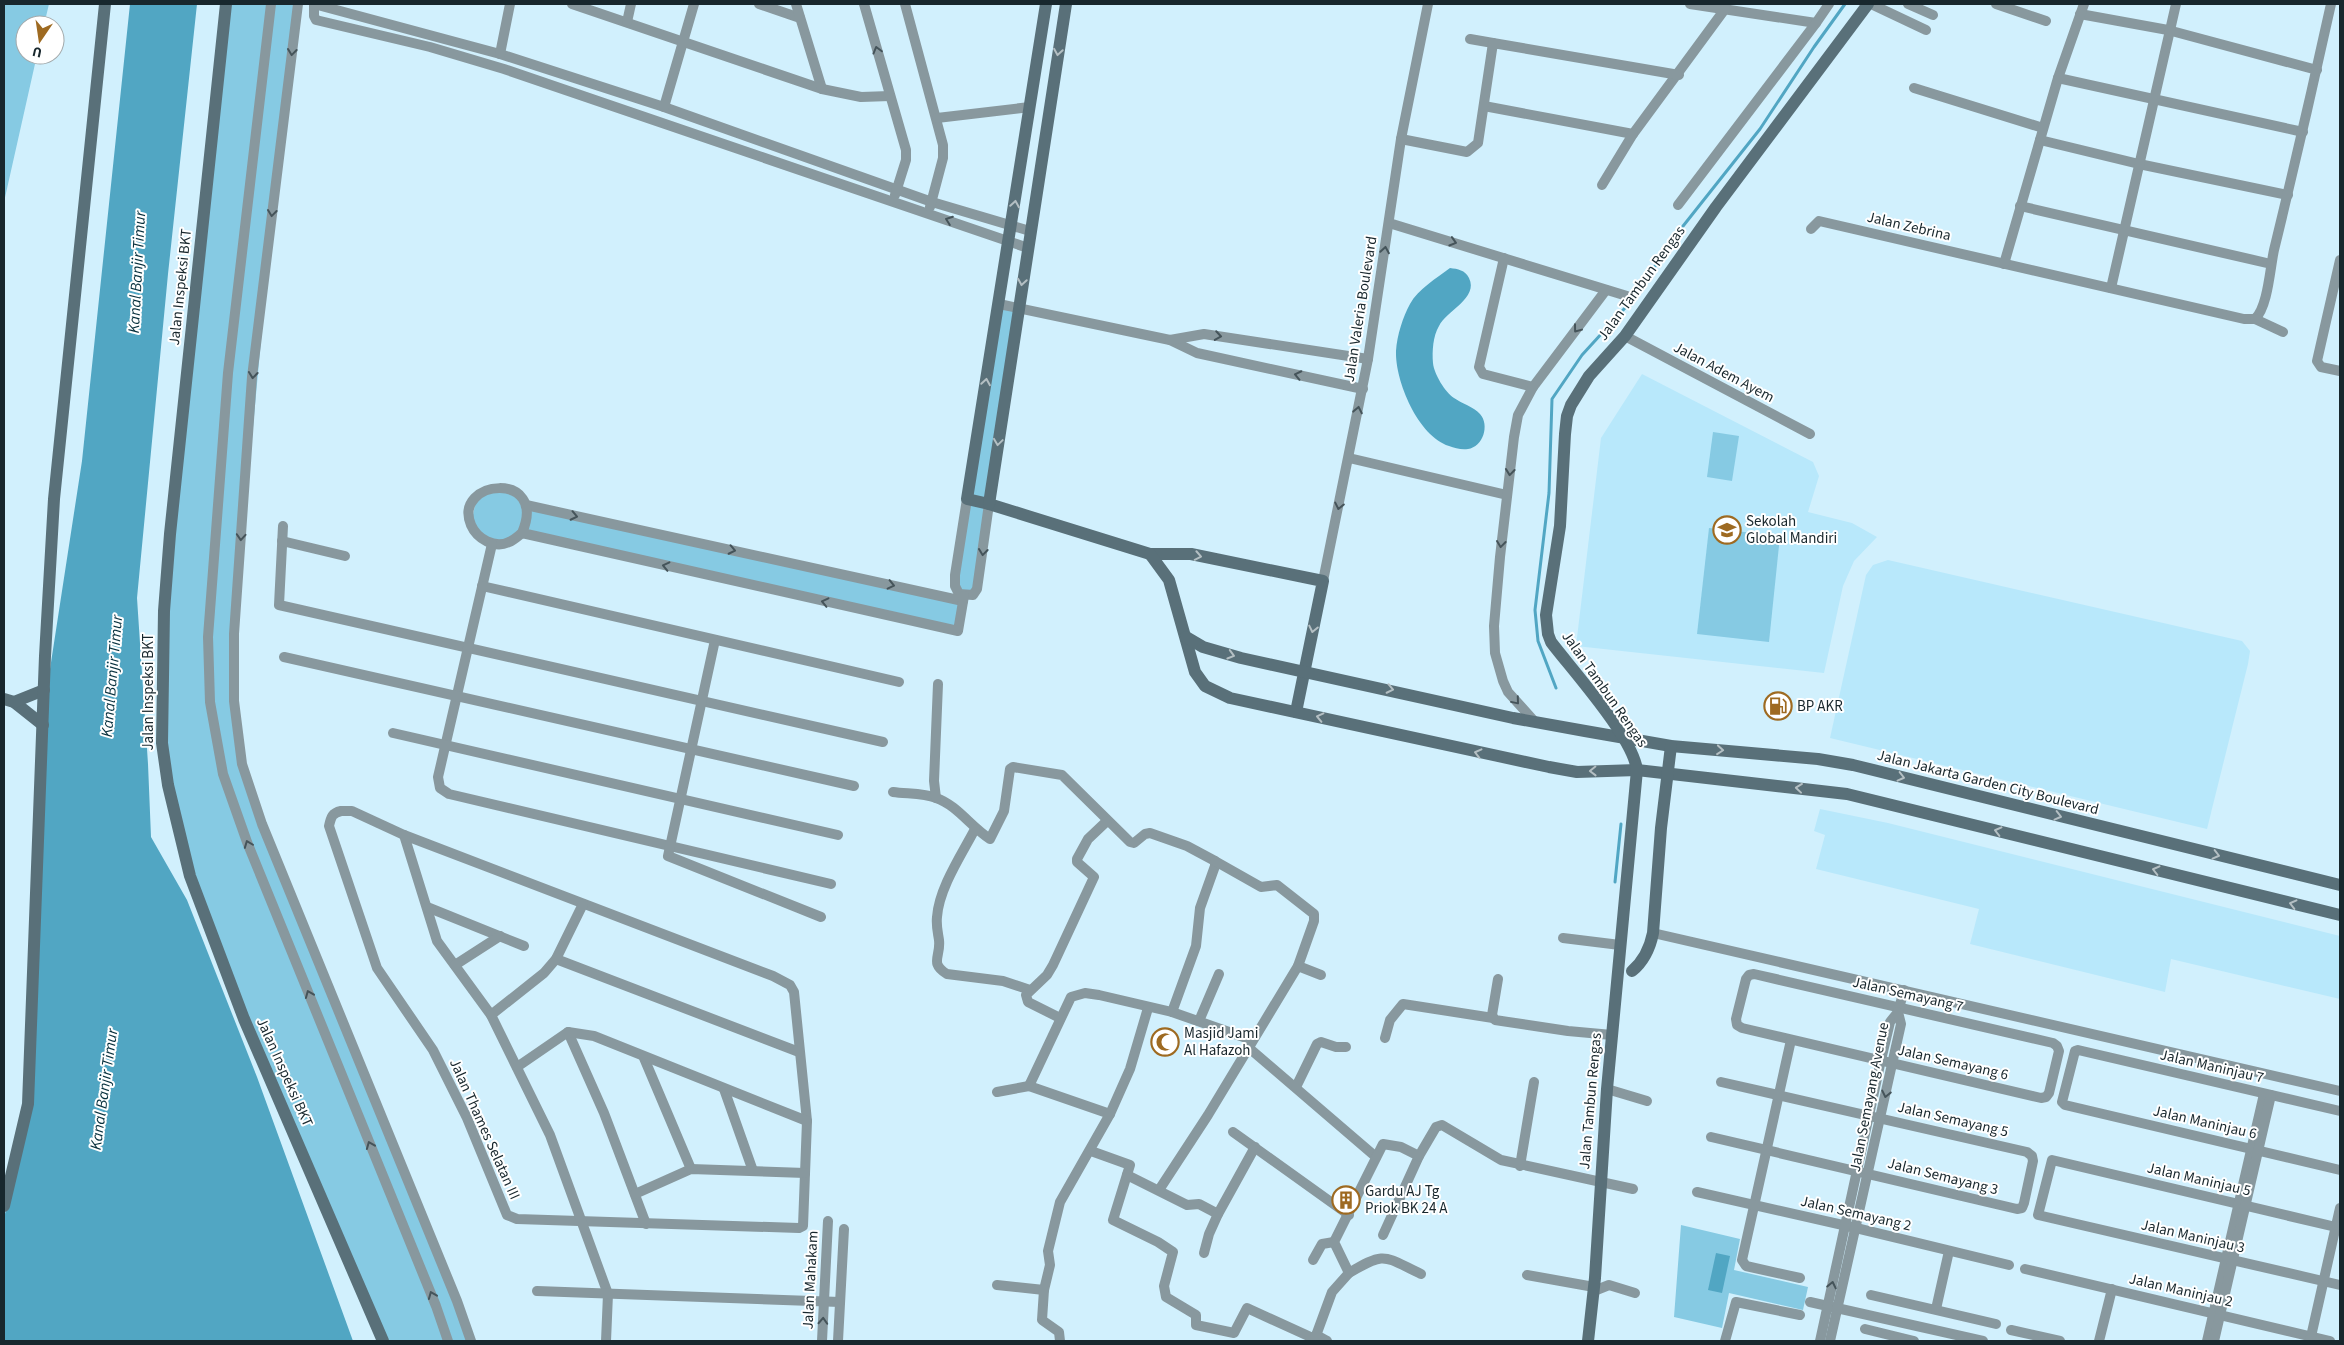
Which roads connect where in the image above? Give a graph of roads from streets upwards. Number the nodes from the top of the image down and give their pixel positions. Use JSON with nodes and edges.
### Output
{"nodes":[{"id":1,"x":105,"y":4,"type":"edge"},
{"id":2,"x":226,"y":4,"type":"edge"},
{"id":3,"x":271,"y":4,"type":"edge"},
{"id":4,"x":298,"y":4,"type":"edge"},
{"id":5,"x":314,"y":4,"type":"edge"},
{"id":6,"x":510,"y":4,"type":"edge"},
{"id":7,"x":572,"y":4,"type":"edge"},
{"id":8,"x":631,"y":4,"type":"edge"},
{"id":9,"x":694,"y":4,"type":"edge"},
{"id":10,"x":759,"y":4,"type":"edge"},
{"id":11,"x":796,"y":4,"type":"edge"},
{"id":12,"x":864,"y":4,"type":"edge"},
{"id":13,"x":904,"y":4,"type":"edge"},
{"id":14,"x":1046,"y":4,"type":"edge"},
{"id":15,"x":1066,"y":4,"type":"edge"},
{"id":16,"x":1428,"y":4,"type":"edge"},
{"id":17,"x":1690,"y":4,"type":"edge"},
{"id":18,"x":1829,"y":4,"type":"edge"},
{"id":19,"x":1869,"y":4,"type":"edge"},
{"id":20,"x":1908,"y":4,"type":"edge"},
{"id":21,"x":1996,"y":4,"type":"edge"},
{"id":22,"x":2084,"y":4,"type":"edge"},
{"id":23,"x":2175,"y":4,"type":"edge"},
{"id":24,"x":2331,"y":4,"type":"edge"},
{"id":25,"x":1725,"y":9,"type":"junction"},
{"id":26,"x":2080,"y":14,"type":"junction"},
{"id":27,"x":1933,"y":15,"type":"dead end"},
{"id":28,"x":800,"y":18,"type":"junction"},
{"id":29,"x":2046,"y":21,"type":"dead end"},
{"id":30,"x":627,"y":22,"type":"junction"},
{"id":31,"x":1816,"y":23,"type":"junction"},
{"id":32,"x":1926,"y":30,"type":"dead end"},
{"id":33,"x":2168,"y":30,"type":"junction"},
{"id":34,"x":1470,"y":40,"type":"dead end"},
{"id":35,"x":684,"y":42,"type":"junction"},
{"id":36,"x":1493,"y":43,"type":"junction"},
{"id":37,"x":500,"y":54,"type":"junction"},
{"id":38,"x":2317,"y":70,"type":"junction"},
{"id":39,"x":1679,"y":74,"type":"junction"},
{"id":40,"x":2058,"y":78,"type":"junction"},
{"id":41,"x":1914,"y":88,"type":"dead end"},
{"id":42,"x":822,"y":89,"type":"junction"},
{"id":43,"x":890,"y":96,"type":"junction"},
{"id":44,"x":2154,"y":98,"type":"junction"},
{"id":45,"x":1484,"y":106,"type":"junction"},
{"id":46,"x":664,"y":107,"type":"junction"},
{"id":47,"x":1030,"y":107,"type":"junction"},
{"id":48,"x":936,"y":118,"type":"junction"},
{"id":49,"x":2043,"y":128,"type":"junction"},
{"id":50,"x":2303,"y":132,"type":"junction"},
{"id":51,"x":1633,"y":134,"type":"junction"},
{"id":52,"x":1401,"y":139,"type":"junction"},
{"id":53,"x":2040,"y":140,"type":"junction"},
{"id":54,"x":2139,"y":164,"type":"junction"},
{"id":55,"x":1602,"y":186,"type":"dead end"},
{"id":56,"x":897,"y":189,"type":"junction"},
{"id":57,"x":2288,"y":195,"type":"junction"},
{"id":58,"x":892,"y":200,"type":"junction"},
{"id":59,"x":932,"y":202,"type":"junction"},
{"id":60,"x":1678,"y":205,"type":"dead end"},
{"id":61,"x":2020,"y":206,"type":"junction"},
{"id":62,"x":928,"y":213,"type":"junction"},
{"id":63,"x":1389,"y":223,"type":"junction"},
{"id":64,"x":1011,"y":226,"type":"junction"},
{"id":65,"x":1811,"y":229,"type":"dead end"},
{"id":66,"x":2124,"y":229,"type":"junction"},
{"id":67,"x":1030,"y":231,"type":"junction"},
{"id":68,"x":1009,"y":242,"type":"junction"},
{"id":69,"x":1028,"y":248,"type":"junction"},
{"id":70,"x":1504,"y":258,"type":"junction"},
{"id":71,"x":2340,"y":260,"type":"edge"},
{"id":72,"x":2004,"y":264,"type":"junction"},
{"id":73,"x":2271,"y":264,"type":"junction"},
{"id":74,"x":2111,"y":288,"type":"junction"},
{"id":75,"x":1606,"y":290,"type":"junction"},
{"id":76,"x":1628,"y":296,"type":"dead end"},
{"id":77,"x":2336,"y":297,"type":"edge"},
{"id":78,"x":999,"y":304,"type":"junction"},
{"id":79,"x":1018,"y":307,"type":"junction"},
{"id":80,"x":2255,"y":319,"type":"junction"},
{"id":81,"x":2283,"y":332,"type":"dead end"},
{"id":82,"x":1625,"y":336,"type":"junction"},
{"id":83,"x":1170,"y":340,"type":"junction"},
{"id":84,"x":1368,"y":359,"type":"junction"},
{"id":85,"x":2340,"y":371,"type":"edge"},
{"id":86,"x":1533,"y":387,"type":"junction"},
{"id":87,"x":1362,"y":389,"type":"junction"},
{"id":88,"x":1810,"y":434,"type":"dead end"},
{"id":89,"x":1349,"y":458,"type":"junction"},
{"id":90,"x":1507,"y":495,"type":"junction"},
{"id":91,"x":967,"y":499,"type":"junction"},
{"id":92,"x":989,"y":504,"type":"junction"},
{"id":93,"x":526,"y":505,"type":"junction"},
{"id":94,"x":282,"y":526,"type":"dead end"},
{"id":95,"x":522,"y":533,"type":"junction"},
{"id":96,"x":282,"y":541,"type":"junction"},
{"id":97,"x":492,"y":544,"type":"junction"},
{"id":98,"x":1150,"y":554,"type":"junction"},
{"id":99,"x":346,"y":556,"type":"dead end"},
{"id":100,"x":1323,"y":581,"type":"junction"},
{"id":101,"x":482,"y":586,"type":"junction"},
{"id":102,"x":964,"y":599,"type":"junction"},
{"id":103,"x":1186,"y":637,"type":"junction"},
{"id":104,"x":715,"y":640,"type":"junction"},
{"id":105,"x":468,"y":648,"type":"junction"},
{"id":106,"x":284,"y":656,"type":"dead end"},
{"id":107,"x":1304,"y":671,"type":"junction"},
{"id":108,"x":899,"y":682,"type":"dead end"},
{"id":109,"x":938,"y":684,"type":"dead end"},
{"id":110,"x":44,"y":690,"type":"junction"},
{"id":111,"x":457,"y":696,"type":"junction"},
{"id":112,"x":9,"y":700,"type":"edge"},
{"id":113,"x":702,"y":701,"type":"junction"},
{"id":114,"x":1296,"y":712,"type":"junction"},
{"id":115,"x":1535,"y":722,"type":"junction"},
{"id":116,"x":43,"y":725,"type":"junction"},
{"id":117,"x":393,"y":733,"type":"dead end"},
{"id":118,"x":1622,"y":736,"type":"junction"},
{"id":119,"x":884,"y":742,"type":"dead end"},
{"id":120,"x":446,"y":745,"type":"junction"},
{"id":121,"x":1671,"y":746,"type":"junction"},
{"id":122,"x":691,"y":749,"type":"junction"},
{"id":123,"x":1637,"y":770,"type":"junction"},
{"id":124,"x":1668,"y":774,"type":"junction"},
{"id":125,"x":854,"y":786,"type":"dead end"},
{"id":126,"x":893,"y":792,"type":"dead end"},
{"id":127,"x":936,"y":798,"type":"junction"},
{"id":128,"x":680,"y":799,"type":"junction"},
{"id":129,"x":1107,"y":821,"type":"junction"},
{"id":130,"x":976,"y":829,"type":"junction"},
{"id":131,"x":404,"y":835,"type":"junction"},
{"id":132,"x":838,"y":835,"type":"dead end"},
{"id":133,"x":670,"y":846,"type":"junction"},
{"id":134,"x":1215,"y":861,"type":"junction"},
{"id":135,"x":831,"y":884,"type":"dead end"},
{"id":136,"x":2340,"y":885,"type":"edge"},
{"id":137,"x":583,"y":904,"type":"junction"},
{"id":138,"x":427,"y":907,"type":"junction"},
{"id":139,"x":2340,"y":915,"type":"edge"},
{"id":140,"x":821,"y":916,"type":"dead end"},
{"id":141,"x":1653,"y":933,"type":"junction"},
{"id":142,"x":500,"y":936,"type":"junction"},
{"id":143,"x":1563,"y":938,"type":"dead end"},
{"id":144,"x":1620,"y":945,"type":"junction"},
{"id":145,"x":524,"y":946,"type":"dead end"},
{"id":146,"x":556,"y":959,"type":"junction"},
{"id":147,"x":455,"y":965,"type":"junction"},
{"id":148,"x":1298,"y":966,"type":"junction"},
{"id":149,"x":1632,"y":971,"type":"dead end"},
{"id":150,"x":1219,"y":974,"type":"dead end"},
{"id":151,"x":1321,"y":976,"type":"dead end"},
{"id":152,"x":1498,"y":979,"type":"dead end"},
{"id":153,"x":1030,"y":990,"type":"junction"},
{"id":154,"x":1904,"y":990,"type":"junction"},
{"id":155,"x":1148,"y":1008,"type":"junction"},
{"id":156,"x":1899,"y":1009,"type":"junction"},
{"id":157,"x":1172,"y":1012,"type":"junction"},
{"id":158,"x":491,"y":1015,"type":"junction"},
{"id":159,"x":1060,"y":1018,"type":"junction"},
{"id":160,"x":1493,"y":1018,"type":"junction"},
{"id":161,"x":1199,"y":1021,"type":"junction"},
{"id":162,"x":1737,"y":1025,"type":"joint"},
{"id":163,"x":568,"y":1032,"type":"junction"},
{"id":164,"x":1608,"y":1034,"type":"junction"},
{"id":165,"x":1385,"y":1038,"type":"dead end"},
{"id":166,"x":1791,"y":1040,"type":"junction"},
{"id":167,"x":1250,"y":1044,"type":"junction"},
{"id":168,"x":1346,"y":1047,"type":"dead end"},
{"id":169,"x":799,"y":1052,"type":"junction"},
{"id":170,"x":644,"y":1058,"type":"junction"},
{"id":171,"x":1881,"y":1060,"type":"junction"},
{"id":172,"x":1892,"y":1064,"type":"junction"},
{"id":173,"x":517,"y":1067,"type":"junction"},
{"id":174,"x":1534,"y":1082,"type":"dead end"},
{"id":175,"x":1721,"y":1082,"type":"dead end"},
{"id":176,"x":1029,"y":1086,"type":"junction"},
{"id":177,"x":1296,"y":1087,"type":"junction"},
{"id":178,"x":724,"y":1089,"type":"junction"},
{"id":179,"x":1607,"y":1089,"type":"junction"},
{"id":180,"x":2340,"y":1091,"type":"edge"},
{"id":181,"x":997,"y":1092,"type":"dead end"},
{"id":182,"x":2268,"y":1094,"type":"junction"},
{"id":183,"x":1778,"y":1095,"type":"junction"},
{"id":184,"x":2046,"y":1097,"type":"joint"},
{"id":185,"x":1647,"y":1101,"type":"dead end"},
{"id":186,"x":2063,"y":1104,"type":"joint"},
{"id":187,"x":2340,"y":1111,"type":"edge"},
{"id":188,"x":1110,"y":1114,"type":"junction"},
{"id":189,"x":1868,"y":1115,"type":"junction"},
{"id":190,"x":1881,"y":1118,"type":"junction"},
{"id":191,"x":807,"y":1121,"type":"junction"},
{"id":192,"x":1233,"y":1132,"type":"dead end"},
{"id":193,"x":1711,"y":1137,"type":"dead end"},
{"id":194,"x":1255,"y":1147,"type":"junction"},
{"id":195,"x":2255,"y":1149,"type":"junction"},
{"id":196,"x":1766,"y":1150,"type":"junction"},
{"id":197,"x":1091,"y":1151,"type":"junction"},
{"id":198,"x":1419,"y":1156,"type":"junction"},
{"id":199,"x":1376,"y":1157,"type":"junction"},
{"id":200,"x":1520,"y":1166,"type":"junction"},
{"id":201,"x":691,"y":1168,"type":"junction"},
{"id":202,"x":1858,"y":1170,"type":"junction"},
{"id":203,"x":2340,"y":1170,"type":"edge"},
{"id":204,"x":753,"y":1171,"type":"junction"},
{"id":205,"x":804,"y":1173,"type":"junction"},
{"id":206,"x":1869,"y":1173,"type":"junction"},
{"id":207,"x":1127,"y":1175,"type":"junction"},
{"id":208,"x":1596,"y":1181,"type":"junction"},
{"id":209,"x":1633,"y":1189,"type":"dead end"},
{"id":210,"x":1159,"y":1190,"type":"junction"},
{"id":211,"x":1696,"y":1192,"type":"dead end"},
{"id":212,"x":635,"y":1194,"type":"junction"},
{"id":213,"x":1753,"y":1205,"type":"junction"},
{"id":214,"x":2242,"y":1205,"type":"junction"},
{"id":215,"x":4,"y":1206,"type":"edge"},
{"id":216,"x":2022,"y":1208,"type":"joint"},
{"id":217,"x":2340,"y":1208,"type":"edge"},
{"id":218,"x":1218,"y":1214,"type":"junction"},
{"id":219,"x":1349,"y":1215,"type":"junction"},
{"id":220,"x":2038,"y":1215,"type":"joint"},
{"id":221,"x":828,"y":1220,"type":"dead end"},
{"id":222,"x":582,"y":1222,"type":"junction"},
{"id":223,"x":646,"y":1224,"type":"junction"},
{"id":224,"x":1845,"y":1226,"type":"junction"},
{"id":225,"x":2338,"y":1227,"type":"edge"},
{"id":226,"x":1856,"y":1228,"type":"junction"},
{"id":227,"x":844,"y":1229,"type":"dead end"},
{"id":228,"x":1383,"y":1235,"type":"dead end"},
{"id":229,"x":1334,"y":1242,"type":"junction"},
{"id":230,"x":1949,"y":1250,"type":"junction"},
{"id":231,"x":1204,"y":1253,"type":"dead end"},
{"id":232,"x":1313,"y":1260,"type":"dead end"},
{"id":233,"x":2229,"y":1260,"type":"junction"},
{"id":234,"x":2009,"y":1265,"type":"dead end"},
{"id":235,"x":2025,"y":1269,"type":"dead end"},
{"id":236,"x":1349,"y":1273,"type":"junction"},
{"id":237,"x":1421,"y":1274,"type":"dead end"},
{"id":238,"x":1527,"y":1275,"type":"dead end"},
{"id":239,"x":1800,"y":1278,"type":"dead end"},
{"id":240,"x":2324,"y":1281,"type":"junction"},
{"id":241,"x":997,"y":1285,"type":"dead end"},
{"id":242,"x":2340,"y":1285,"type":"edge"},
{"id":243,"x":1590,"y":1288,"type":"junction"},
{"id":244,"x":2112,"y":1289,"type":"junction"},
{"id":245,"x":1044,"y":1290,"type":"junction"},
{"id":246,"x":537,"y":1291,"type":"dead end"},
{"id":247,"x":1635,"y":1293,"type":"dead end"},
{"id":248,"x":608,"y":1294,"type":"junction"},
{"id":249,"x":1872,"y":1295,"type":"dead end"},
{"id":250,"x":824,"y":1301,"type":"junction"},
{"id":251,"x":840,"y":1302,"type":"junction"},
{"id":252,"x":1810,"y":1302,"type":"dead end"},
{"id":253,"x":1833,"y":1307,"type":"junction"},
{"id":254,"x":1936,"y":1310,"type":"junction"},
{"id":255,"x":2217,"y":1314,"type":"junction"},
{"id":256,"x":1800,"y":1315,"type":"dead end"},
{"id":257,"x":1996,"y":1324,"type":"dead end"},
{"id":258,"x":1865,"y":1330,"type":"dead end"},
{"id":259,"x":2011,"y":1330,"type":"dead end"},
{"id":260,"x":1315,"y":1338,"type":"edge"},
{"id":261,"x":2310,"y":1339,"type":"edge"},
{"id":262,"x":383,"y":1341,"type":"edge"},
{"id":263,"x":448,"y":1341,"type":"edge"},
{"id":264,"x":471,"y":1341,"type":"edge"},
{"id":265,"x":606,"y":1341,"type":"edge"},
{"id":266,"x":822,"y":1341,"type":"edge"},
{"id":267,"x":838,"y":1341,"type":"edge"},
{"id":268,"x":1060,"y":1341,"type":"edge"},
{"id":269,"x":1327,"y":1341,"type":"edge"},
{"id":270,"x":1588,"y":1341,"type":"edge"},
{"id":271,"x":1725,"y":1341,"type":"edge"},
{"id":272,"x":1820,"y":1341,"type":"edge"},
{"id":273,"x":1830,"y":1341,"type":"edge"},
{"id":274,"x":1914,"y":1341,"type":"edge"},
{"id":275,"x":1983,"y":1341,"type":"edge"},
{"id":276,"x":2060,"y":1341,"type":"edge"},
{"id":277,"x":2100,"y":1341,"type":"edge"},
{"id":278,"x":2207,"y":1341,"type":"edge"},
{"id":279,"x":2214,"y":1341,"type":"edge"},
{"id":280,"x":2330,"y":1341,"type":"edge"}],
"edges":[{"from":1,"to":110,"type":"street"},
{"from":2,"to":262,"type":"street","name":"Jalan Inspeksi BKT"},
{"from":263,"to":3,"type":"street","one_way":true},
{"from":4,"to":264,"type":"street","one_way":true},
{"from":5,"to":37,"type":"street"},
{"from":5,"to":58,"type":"street"},
{"from":6,"to":37,"type":"street"},
{"from":7,"to":30,"type":"street"},
{"from":8,"to":30,"type":"street"},
{"from":9,"to":35,"type":"street"},
{"from":10,"to":28,"type":"street"},
{"from":11,"to":28,"type":"street"},
{"from":43,"to":12,"type":"street","one_way":true},
{"from":13,"to":48,"type":"street"},
{"from":14,"to":47,"type":"street"},
{"from":15,"to":67,"type":"street","one_way":true},
{"from":16,"to":52,"type":"street","name":"Jalan Valeria Boulevard"},
{"from":17,"to":25,"type":"street"},
{"from":18,"to":31,"type":"street"},
{"from":19,"to":32,"type":"street"},
{"from":19,"to":82,"type":"street","name":"Jalan Tambun Rengas"},
{"from":20,"to":27,"type":"street"},
{"from":21,"to":29,"type":"street"},
{"from":22,"to":26,"type":"street"},
{"from":23,"to":33,"type":"street"},
{"from":24,"to":38,"type":"street"},
{"from":25,"to":31,"type":"street"},
{"from":25,"to":39,"type":"street"},
{"from":26,"to":33,"type":"street"},
{"from":26,"to":40,"type":"street"},
{"from":28,"to":42,"type":"street"},
{"from":30,"to":35,"type":"street"},
{"from":31,"to":60,"type":"street"},
{"from":33,"to":38,"type":"street"},
{"from":33,"to":44,"type":"street"},
{"from":34,"to":36,"type":"street"},
{"from":35,"to":42,"type":"street"},
{"from":35,"to":46,"type":"street"},
{"from":36,"to":39,"type":"street"},
{"from":36,"to":45,"type":"street"},
{"from":37,"to":46,"type":"street"},
{"from":38,"to":50,"type":"street"},
{"from":39,"to":51,"type":"street"},
{"from":40,"to":44,"type":"street"},
{"from":40,"to":49,"type":"street"},
{"from":41,"to":49,"type":"street"},
{"from":42,"to":43,"type":"street"},
{"from":43,"to":56,"type":"street"},
{"from":44,"to":50,"type":"street"},
{"from":44,"to":54,"type":"street"},
{"from":45,"to":51,"type":"street"},
{"from":45,"to":52,"type":"street"},
{"from":46,"to":56,"type":"street"},
{"from":47,"to":48,"type":"street"},
{"from":64,"to":47,"type":"street","one_way":true},
{"from":48,"to":59,"type":"street"},
{"from":49,"to":53,"type":"street"},
{"from":50,"to":57,"type":"street"},
{"from":51,"to":55,"type":"street"},
{"from":52,"to":63,"type":"street","name":"Jalan Valeria Boulevard"},
{"from":53,"to":54,"type":"street"},
{"from":53,"to":61,"type":"street"},
{"from":54,"to":57,"type":"street"},
{"from":54,"to":66,"type":"street"},
{"from":56,"to":58,"type":"street"},
{"from":56,"to":59,"type":"street"},
{"from":57,"to":73,"type":"street"},
{"from":58,"to":62,"type":"street"},
{"from":59,"to":62,"type":"street"},
{"from":59,"to":64,"type":"street"},
{"from":61,"to":66,"type":"street"},
{"from":61,"to":72,"type":"street"},
{"from":68,"to":62,"type":"street","one_way":true},
{"from":63,"to":70,"type":"street","one_way":true},
{"from":84,"to":63,"type":"street","name":"Jalan Valeria Boulevard","one_way":true},
{"from":64,"to":67,"type":"street"},
{"from":64,"to":68,"type":"street"},
{"from":65,"to":72,"type":"street","name":"Jalan Zebrina"},
{"from":66,"to":73,"type":"street"},
{"from":66,"to":74,"type":"street"},
{"from":67,"to":69,"type":"street"},
{"from":68,"to":69,"type":"street"},
{"from":68,"to":78,"type":"street"},
{"from":69,"to":79,"type":"street","one_way":true},
{"from":70,"to":75,"type":"street"},
{"from":70,"to":86,"type":"street"},
{"from":71,"to":77,"type":"street"},
{"from":72,"to":74,"type":"street","name":"Jalan Zebrina"},
{"from":73,"to":80,"type":"street"},
{"from":74,"to":80,"type":"street","name":"Jalan Zebrina"},
{"from":75,"to":76,"type":"street"},
{"from":75,"to":86,"type":"street","one_way":true},
{"from":77,"to":85,"type":"street"},
{"from":78,"to":79,"type":"street"},
{"from":91,"to":78,"type":"street","one_way":true},
{"from":79,"to":83,"type":"street"},
{"from":79,"to":92,"type":"street","one_way":true},
{"from":80,"to":81,"type":"street","name":"Jalan Zebrina"},
{"from":82,"to":88,"type":"street","name":"Jalan Adem Ayem"},
{"from":82,"to":118,"type":"street","name":"Jalan Tambun Rengas"},
{"from":83,"to":84,"type":"street","one_way":true},
{"from":87,"to":83,"type":"street","one_way":true},
{"from":84,"to":87,"type":"street","name":"Jalan Valeria Boulevard"},
{"from":86,"to":90,"type":"street","one_way":true},
{"from":89,"to":87,"type":"street","name":"Jalan Valeria Boulevard","one_way":true},
{"from":89,"to":90,"type":"street"},
{"from":89,"to":100,"type":"street","name":"Jalan Valeria Boulevard","one_way":true},
{"from":90,"to":115,"type":"street","one_way":true},
{"from":91,"to":92,"type":"street"},
{"from":91,"to":102,"type":"street"},
{"from":92,"to":98,"type":"street"},
{"from":92,"to":102,"type":"street","one_way":true},
{"from":93,"to":95,"type":"street"},
{"from":93,"to":97,"type":"street"},
{"from":93,"to":102,"type":"street","one_way":true},
{"from":94,"to":96,"type":"street"},
{"from":95,"to":97,"type":"street"},
{"from":102,"to":95,"type":"street","one_way":true},
{"from":96,"to":99,"type":"street"},
{"from":96,"to":105,"type":"street"},
{"from":97,"to":101,"type":"street"},
{"from":98,"to":100,"type":"street","one_way":true},
{"from":98,"to":103,"type":"street"},
{"from":100,"to":107,"type":"street","one_way":true},
{"from":101,"to":104,"type":"street"},
{"from":101,"to":105,"type":"street"},
{"from":103,"to":107,"type":"street","name":"Jalan Jakarta Garden City Boulevard","one_way":true},
{"from":103,"to":114,"type":"street"},
{"from":104,"to":108,"type":"street"},
{"from":104,"to":113,"type":"street"},
{"from":105,"to":111,"type":"street"},
{"from":105,"to":113,"type":"street"},
{"from":106,"to":111,"type":"street"},
{"from":107,"to":114,"type":"street"},
{"from":107,"to":115,"type":"street","name":"Jalan Jakarta Garden City Boulevard","one_way":true},
{"from":109,"to":127,"type":"street"},
{"from":110,"to":112,"type":"street"},
{"from":110,"to":116,"type":"street"},
{"from":111,"to":120,"type":"street"},
{"from":111,"to":122,"type":"street"},
{"from":112,"to":116,"type":"street"},
{"from":113,"to":119,"type":"street"},
{"from":113,"to":122,"type":"street"},
{"from":123,"to":114,"type":"street","one_way":true},
{"from":115,"to":118,"type":"street","name":"Jalan Jakarta Garden City Boulevard"},
{"from":116,"to":215,"type":"street"},
{"from":117,"to":120,"type":"street"},
{"from":118,"to":121,"type":"street","name":"Jalan Jakarta Garden City Boulevard"},
{"from":118,"to":123,"type":"street","name":"Jalan Tambun Rengas"},
{"from":120,"to":128,"type":"street"},
{"from":120,"to":133,"type":"street"},
{"from":121,"to":124,"type":"street","name":"Jalan Tambun Rengas"},
{"from":121,"to":136,"type":"street","name":"Jalan Jakarta Garden City Boulevard","one_way":true},
{"from":122,"to":125,"type":"street"},
{"from":122,"to":128,"type":"street"},
{"from":123,"to":124,"type":"street"},
{"from":123,"to":144,"type":"street","name":"Jalan Tambun Rengas"},
{"from":139,"to":124,"type":"street","one_way":true},
{"from":124,"to":141,"type":"street","name":"Jalan Tambun Rengas"},
{"from":126,"to":127,"type":"street"},
{"from":127,"to":130,"type":"street"},
{"from":128,"to":132,"type":"street"},
{"from":128,"to":133,"type":"street"},
{"from":129,"to":130,"type":"street"},
{"from":129,"to":134,"type":"street"},
{"from":129,"to":153,"type":"street"},
{"from":130,"to":153,"type":"street"},
{"from":131,"to":137,"type":"street"},
{"from":131,"to":138,"type":"street"},
{"from":131,"to":222,"type":"street","name":"Jalan Thames Selatan III"},
{"from":133,"to":135,"type":"street"},
{"from":133,"to":140,"type":"street"},
{"from":134,"to":148,"type":"street"},
{"from":134,"to":157,"type":"street"},
{"from":137,"to":146,"type":"street"},
{"from":137,"to":169,"type":"street"},
{"from":138,"to":142,"type":"street"},
{"from":138,"to":147,"type":"street"},
{"from":141,"to":149,"type":"street","name":"Jalan Tambun Rengas"},
{"from":141,"to":154,"type":"street"},
{"from":142,"to":145,"type":"street"},
{"from":142,"to":147,"type":"street"},
{"from":143,"to":144,"type":"street"},
{"from":144,"to":164,"type":"street","name":"Jalan Tambun Rengas"},
{"from":146,"to":158,"type":"street"},
{"from":146,"to":169,"type":"street"},
{"from":147,"to":158,"type":"street"},
{"from":148,"to":151,"type":"street"},
{"from":148,"to":167,"type":"street"},
{"from":150,"to":161,"type":"street"},
{"from":152,"to":160,"type":"street"},
{"from":153,"to":159,"type":"street"},
{"from":154,"to":156,"type":"street"},
{"from":154,"to":180,"type":"street"},
{"from":155,"to":157,"type":"street"},
{"from":155,"to":159,"type":"street"},
{"from":155,"to":188,"type":"street"},
{"from":156,"to":162,"type":"street","name":"Jalan Semayang 7"},
{"from":156,"to":171,"type":"street","name":"Jalan Semayang Avenue"},
{"from":156,"to":172,"type":"street","name":"Jalan Semayang Avenue"},
{"from":156,"to":184,"type":"street","name":"Jalan Semayang 7"},
{"from":157,"to":161,"type":"street"},
{"from":158,"to":173,"type":"street"},
{"from":159,"to":176,"type":"street"},
{"from":160,"to":164,"type":"street"},
{"from":160,"to":165,"type":"street"},
{"from":161,"to":167,"type":"street"},
{"from":162,"to":166,"type":"street","name":"Jalan Semayang 6"},
{"from":163,"to":170,"type":"street"},
{"from":163,"to":173,"type":"street"},
{"from":163,"to":212,"type":"street"},
{"from":164,"to":179,"type":"street","name":"Jalan Tambun Rengas"},
{"from":166,"to":171,"type":"street","name":"Jalan Semayang 6"},
{"from":166,"to":183,"type":"street"},
{"from":167,"to":177,"type":"street"},
{"from":167,"to":210,"type":"street"},
{"from":168,"to":177,"type":"street"},
{"from":169,"to":191,"type":"street"},
{"from":170,"to":178,"type":"street"},
{"from":170,"to":201,"type":"street"},
{"from":171,"to":172,"type":"street","name":"Jalan Semayang 6"},
{"from":171,"to":189,"type":"street","name":"Jalan Semayang Avenue"},
{"from":172,"to":184,"type":"street","name":"Jalan Semayang 6"},
{"from":172,"to":190,"type":"street","name":"Jalan Semayang Avenue","one_way":true},
{"from":173,"to":222,"type":"street"},
{"from":174,"to":200,"type":"street"},
{"from":175,"to":183,"type":"street","name":"Jalan Semayang 5"},
{"from":176,"to":181,"type":"street"},
{"from":176,"to":188,"type":"street"},
{"from":177,"to":199,"type":"street"},
{"from":178,"to":191,"type":"street"},
{"from":178,"to":204,"type":"street"},
{"from":179,"to":185,"type":"street"},
{"from":179,"to":208,"type":"street","name":"Jalan Tambun Rengas"},
{"from":182,"to":186,"type":"street","name":"Jalan Maninjau 7"},
{"from":182,"to":187,"type":"street","name":"Jalan Maninjau 7"},
{"from":182,"to":195,"type":"street"},
{"from":183,"to":189,"type":"street","name":"Jalan Semayang 5"},
{"from":183,"to":196,"type":"street"},
{"from":186,"to":195,"type":"street","name":"Jalan Maninjau 6"},
{"from":188,"to":197,"type":"street"},
{"from":189,"to":190,"type":"street","name":"Jalan Semayang 5"},
{"from":189,"to":202,"type":"street","name":"Jalan Semayang Avenue"},
{"from":190,"to":206,"type":"street","name":"Jalan Semayang Avenue"},
{"from":190,"to":216,"type":"street","name":"Jalan Semayang 5"},
{"from":191,"to":205,"type":"street"},
{"from":192,"to":194,"type":"street"},
{"from":193,"to":196,"type":"street","name":"Jalan Semayang 3"},
{"from":194,"to":218,"type":"street"},
{"from":194,"to":219,"type":"street"},
{"from":195,"to":203,"type":"street","name":"Jalan Maninjau 6"},
{"from":195,"to":214,"type":"street"},
{"from":196,"to":202,"type":"street","name":"Jalan Semayang 3"},
{"from":196,"to":213,"type":"street"},
{"from":197,"to":207,"type":"street"},
{"from":197,"to":245,"type":"street"},
{"from":198,"to":199,"type":"street"},
{"from":198,"to":200,"type":"street"},
{"from":198,"to":228,"type":"street"},
{"from":199,"to":219,"type":"street"},
{"from":200,"to":208,"type":"street"},
{"from":201,"to":204,"type":"street"},
{"from":201,"to":212,"type":"street"},
{"from":202,"to":206,"type":"street","name":"Jalan Semayang 3"},
{"from":202,"to":224,"type":"street","name":"Jalan Semayang Avenue"},
{"from":204,"to":205,"type":"street"},
{"from":205,"to":223,"type":"street"},
{"from":206,"to":216,"type":"street","name":"Jalan Semayang 3"},
{"from":206,"to":226,"type":"street","name":"Jalan Semayang Avenue"},
{"from":207,"to":210,"type":"street"},
{"from":207,"to":260,"type":"street"},
{"from":208,"to":209,"type":"street"},
{"from":208,"to":243,"type":"street","name":"Jalan Tambun Rengas"},
{"from":210,"to":218,"type":"street"},
{"from":211,"to":213,"type":"street","name":"Jalan Semayang 2"},
{"from":212,"to":223,"type":"street"},
{"from":213,"to":224,"type":"street","name":"Jalan Semayang 2"},
{"from":213,"to":239,"type":"street"},
{"from":214,"to":220,"type":"street","name":"Jalan Maninjau 5"},
{"from":214,"to":225,"type":"street","name":"Jalan Maninjau 5"},
{"from":214,"to":233,"type":"street"},
{"from":217,"to":225,"type":"street"},
{"from":218,"to":231,"type":"street"},
{"from":219,"to":229,"type":"street"},
{"from":220,"to":233,"type":"street","name":"Jalan Maninjau 3"},
{"from":221,"to":250,"type":"street","name":"Jalan Mahakam"},
{"from":222,"to":223,"type":"street"},
{"from":222,"to":248,"type":"street"},
{"from":224,"to":226,"type":"street","name":"Jalan Semayang 2"},
{"from":253,"to":224,"type":"street","name":"Jalan Semayang Avenue","one_way":true},
{"from":225,"to":240,"type":"street"},
{"from":226,"to":230,"type":"street","name":"Jalan Semayang 2"},
{"from":226,"to":253,"type":"street","name":"Jalan Semayang Avenue"},
{"from":227,"to":251,"type":"street","name":"Jalan Mahakam"},
{"from":229,"to":232,"type":"street"},
{"from":229,"to":236,"type":"street"},
{"from":230,"to":234,"type":"street","name":"Jalan Semayang 2"},
{"from":230,"to":254,"type":"street"},
{"from":233,"to":240,"type":"street","name":"Jalan Maninjau 3"},
{"from":233,"to":255,"type":"street"},
{"from":235,"to":244,"type":"street","name":"Jalan Maninjau 2"},
{"from":236,"to":237,"type":"street"},
{"from":236,"to":260,"type":"street"},
{"from":238,"to":243,"type":"street"},
{"from":240,"to":242,"type":"street","name":"Jalan Maninjau 3"},
{"from":240,"to":261,"type":"street"},
{"from":241,"to":245,"type":"street"},
{"from":243,"to":247,"type":"street"},
{"from":243,"to":270,"type":"street","name":"Jalan Tambun Rengas"},
{"from":244,"to":255,"type":"street","name":"Jalan Maninjau 2"},
{"from":244,"to":277,"type":"street"},
{"from":245,"to":268,"type":"street"},
{"from":246,"to":248,"type":"street"},
{"from":248,"to":250,"type":"street"},
{"from":248,"to":265,"type":"street"},
{"from":249,"to":254,"type":"street"},
{"from":250,"to":251,"type":"street"},
{"from":266,"to":250,"type":"street","name":"Jalan Mahakam","one_way":true},
{"from":251,"to":267,"type":"street","name":"Jalan Mahakam"},
{"from":252,"to":253,"type":"street"},
{"from":253,"to":272,"type":"street"},
{"from":253,"to":273,"type":"street"},
{"from":253,"to":275,"type":"street"},
{"from":254,"to":257,"type":"street"},
{"from":255,"to":261,"type":"street","name":"Jalan Maninjau 2"},
{"from":255,"to":278,"type":"street"},
{"from":255,"to":279,"type":"street"},
{"from":256,"to":271,"type":"street"},
{"from":258,"to":274,"type":"street"},
{"from":259,"to":276,"type":"street"},
{"from":260,"to":269,"type":"street"},
{"from":261,"to":280,"type":"street","name":"Jalan Maninjau 2"}]}
